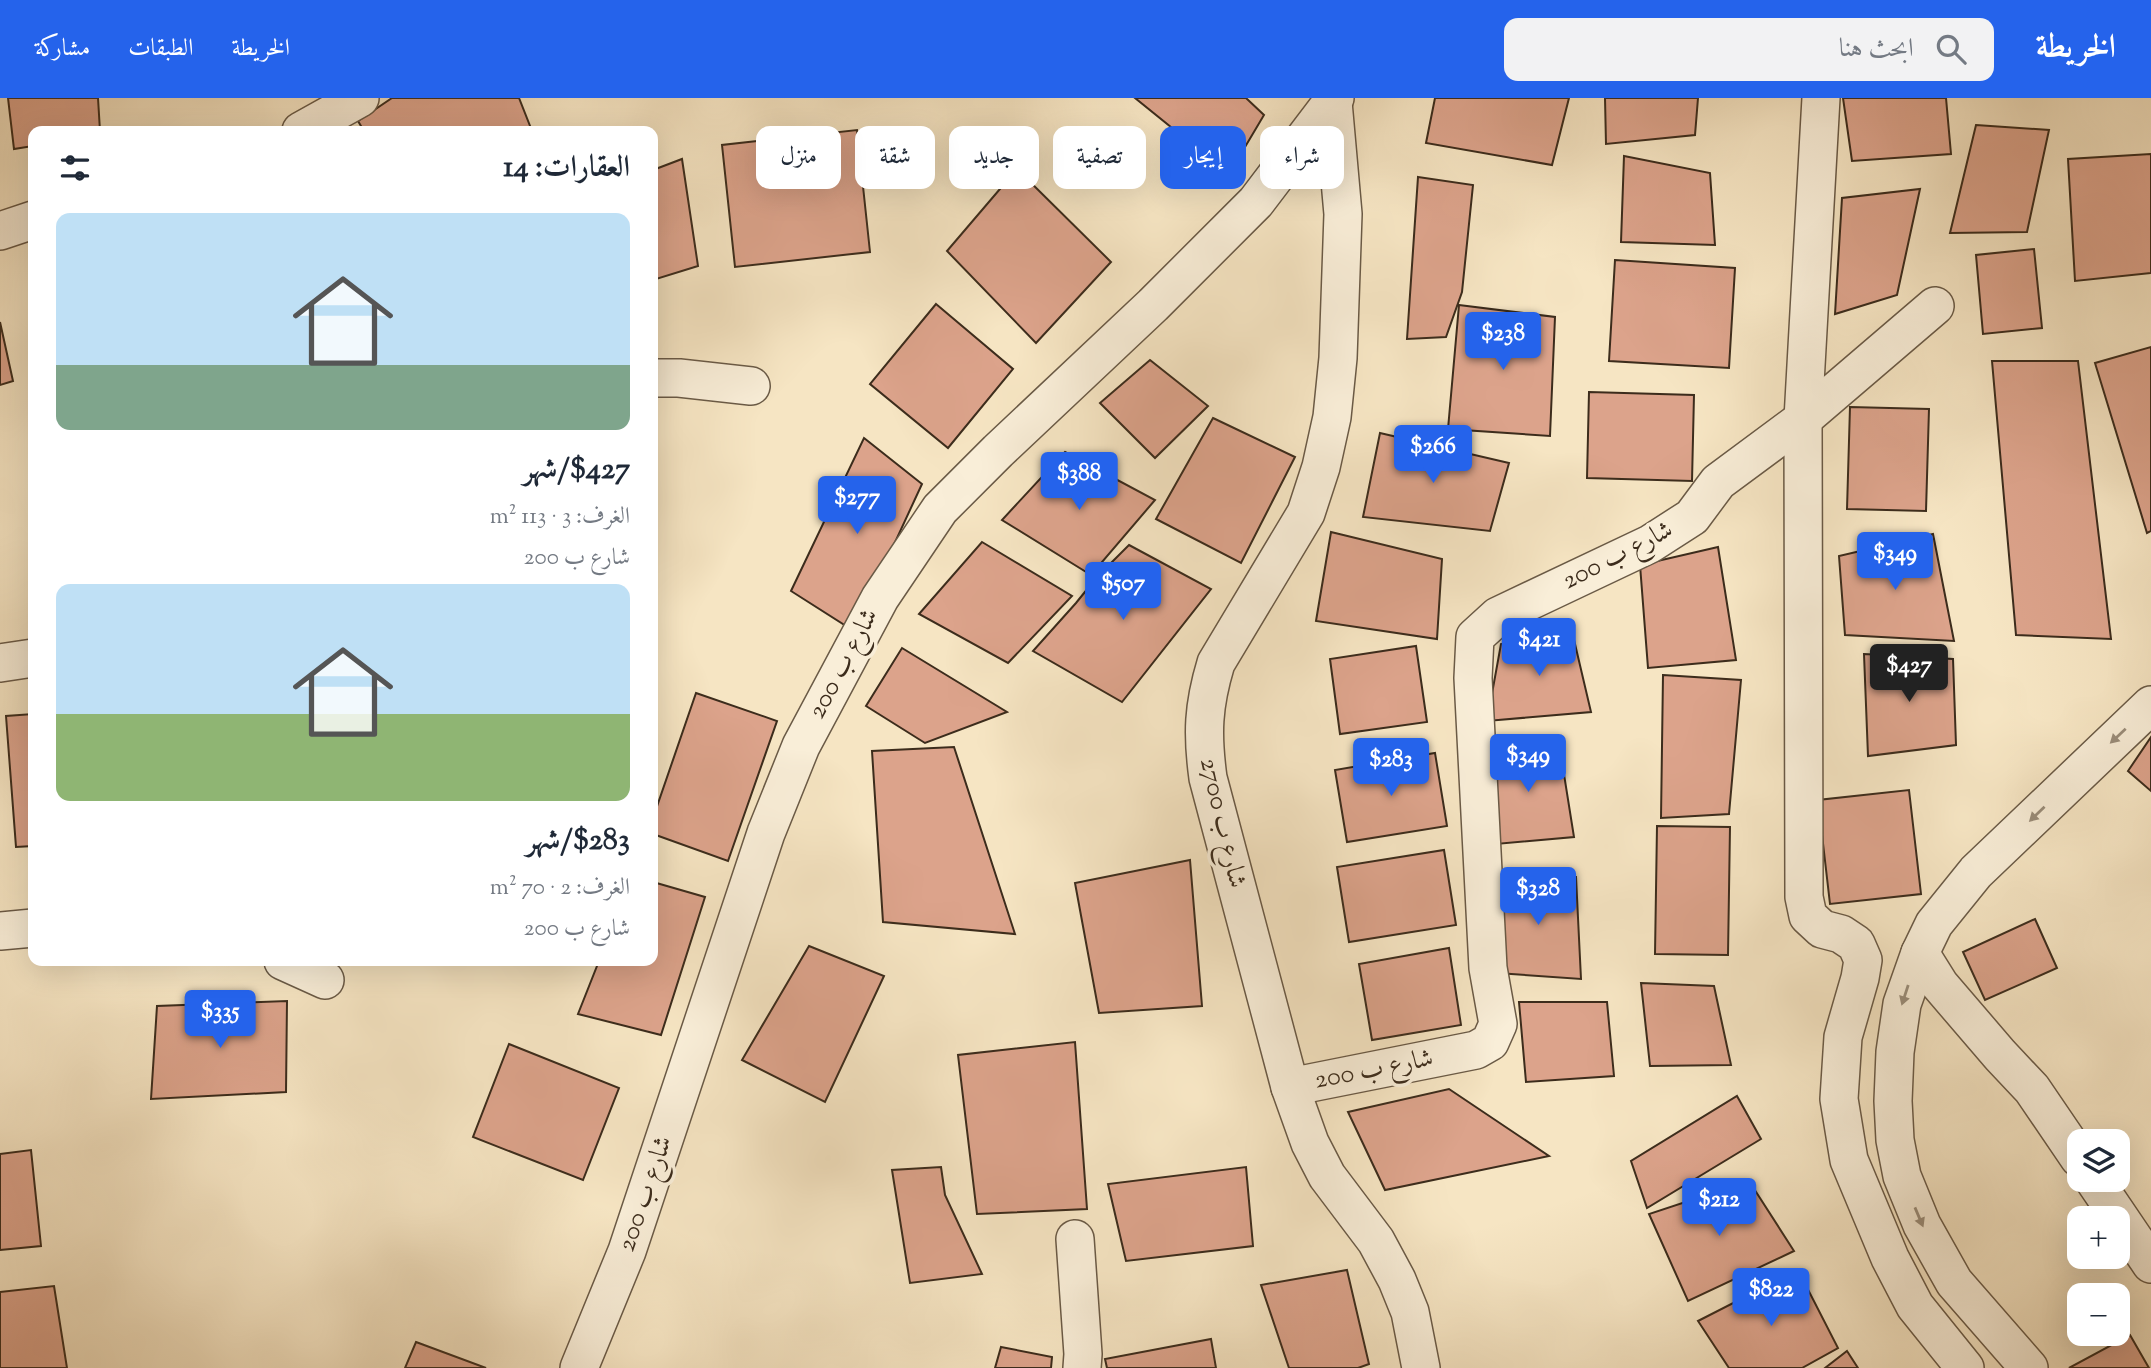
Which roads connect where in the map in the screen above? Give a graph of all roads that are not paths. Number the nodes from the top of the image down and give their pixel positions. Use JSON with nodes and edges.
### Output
{"nodes":[{"id":1,"x":360,"y":98,"type":"edge"},
{"id":2,"x":1821,"y":98,"type":"edge"},
{"id":3,"x":1334,"y":100,"type":"edge"},
{"id":4,"x":310,"y":126,"type":"edge"},
{"id":5,"x":28,"y":222,"type":"edge"},
{"id":6,"x":0,"y":231,"type":"edge"},
{"id":7,"x":1935,"y":306,"type":"dead end"},
{"id":8,"x":658,"y":378,"type":"edge"},
{"id":9,"x":751,"y":386,"type":"dead end"},
{"id":10,"x":1803,"y":419,"type":"junction"},
{"id":11,"x":28,"y":659,"type":"edge"},
{"id":12,"x":0,"y":663,"type":"edge"},
{"id":13,"x":2151,"y":705,"type":"edge"},
{"id":14,"x":28,"y":928,"type":"edge"},
{"id":15,"x":0,"y":931,"type":"edge"},
{"id":16,"x":1920,"y":953,"type":"junction"},
{"id":17,"x":295,"y":966,"type":"edge"},
{"id":18,"x":325,"y":980,"type":"dead end"},
{"id":19,"x":1290,"y":1087,"type":"junction"},
{"id":20,"x":2067,"y":1140,"type":"edge"},
{"id":21,"x":2102,"y":1192,"type":"edge"},
{"id":22,"x":1075,"y":1239,"type":"dead end"},
{"id":23,"x":2151,"y":1264,"type":"edge"},
{"id":24,"x":579,"y":1368,"type":"edge"},
{"id":25,"x":1082,"y":1368,"type":"edge"},
{"id":26,"x":1421,"y":1368,"type":"edge"},
{"id":27,"x":1965,"y":1368,"type":"edge"},
{"id":28,"x":2029,"y":1368,"type":"edge"}],
"edges":[{"from":1,"to":4,"type":"street"},
{"from":2,"to":10,"type":"street"},
{"from":3,"to":19,"type":"street","name":"شارع ب 2700"},
{"from":3,"to":24,"type":"street","name":"شارع ب 200"},
{"from":5,"to":6,"type":"street"},
{"from":7,"to":10,"type":"street"},
{"from":8,"to":9,"type":"street"},
{"from":10,"to":19,"type":"street","name":"شارع ب 200"},
{"from":10,"to":27,"type":"street"},
{"from":11,"to":12,"type":"street"},
{"from":13,"to":16,"type":"street","one_way":true},
{"from":14,"to":15,"type":"street"},
{"from":16,"to":20,"type":"street"},
{"from":16,"to":28,"type":"street","one_way":true},
{"from":17,"to":18,"type":"street"},
{"from":19,"to":26,"type":"street","name":"شارع ب 2700"},
{"from":21,"to":23,"type":"street"},
{"from":22,"to":25,"type":"street"}]}
